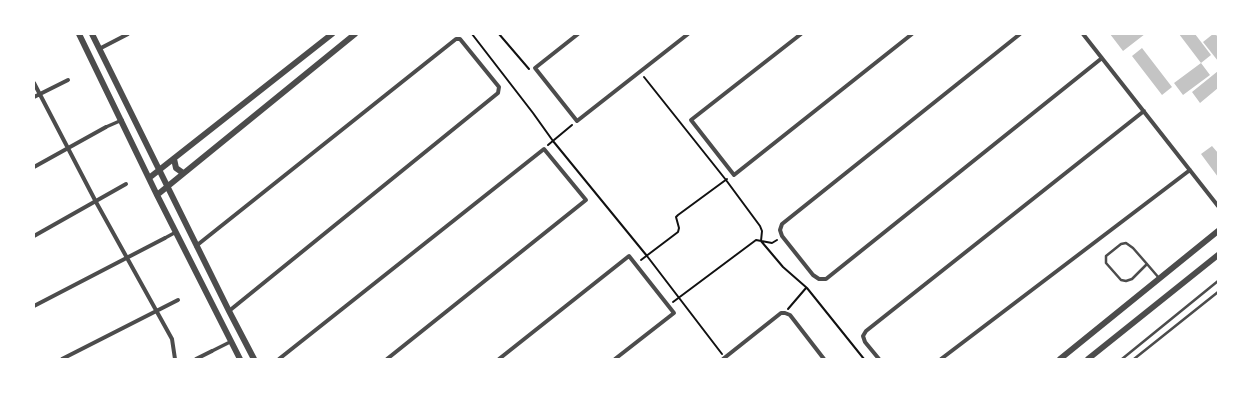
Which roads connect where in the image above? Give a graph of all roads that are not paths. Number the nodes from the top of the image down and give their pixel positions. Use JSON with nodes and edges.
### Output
{"nodes":[{"id":1,"x":79,"y":34,"type":"edge"},
{"id":2,"x":92,"y":34,"type":"edge"},
{"id":3,"x":128,"y":34,"type":"edge"},
{"id":4,"x":332,"y":34,"type":"edge"},
{"id":5,"x":356,"y":34,"type":"edge"},
{"id":6,"x":578,"y":34,"type":"edge"},
{"id":7,"x":688,"y":34,"type":"edge"},
{"id":8,"x":801,"y":34,"type":"edge"},
{"id":9,"x":912,"y":34,"type":"edge"},
{"id":10,"x":1020,"y":34,"type":"edge"},
{"id":11,"x":1083,"y":34,"type":"edge"},
{"id":12,"x":99,"y":49,"type":"junction"},
{"id":13,"x":1102,"y":58,"type":"junction"},
{"id":14,"x":68,"y":80,"type":"dead end"},
{"id":15,"x":34,"y":83,"type":"edge"},
{"id":16,"x":40,"y":94,"type":"junction"},
{"id":17,"x":34,"y":97,"type":"edge"},
{"id":18,"x":1144,"y":111,"type":"junction"},
{"id":19,"x":122,"y":120,"type":"junction"},
{"id":20,"x":106,"y":127,"type":"joint"},
{"id":21,"x":68,"y":148,"type":"junction"},
{"id":22,"x":174,"y":159,"type":"junction"},
{"id":23,"x":34,"y":166,"type":"edge"},
{"id":24,"x":1190,"y":170,"type":"junction"},
{"id":25,"x":159,"y":171,"type":"junction"},
{"id":26,"x":183,"y":173,"type":"junction"},
{"id":27,"x":149,"y":178,"type":"junction"},
{"id":28,"x":126,"y":184,"type":"dead end"},
{"id":29,"x":167,"y":187,"type":"junction"},
{"id":30,"x":157,"y":195,"type":"junction"},
{"id":31,"x":96,"y":202,"type":"junction"},
{"id":32,"x":1218,"y":206,"type":"edge"},
{"id":33,"x":1218,"y":231,"type":"edge"},
{"id":34,"x":176,"y":232,"type":"junction"},
{"id":35,"x":34,"y":236,"type":"edge"},
{"id":36,"x":165,"y":238,"type":"joint"},
{"id":37,"x":196,"y":246,"type":"junction"},
{"id":38,"x":1218,"y":255,"type":"edge"},
{"id":39,"x":127,"y":258,"type":"junction"},
{"id":40,"x":1147,"y":264,"type":"junction"},
{"id":41,"x":1160,"y":278,"type":"junction"},
{"id":42,"x":1218,"y":281,"type":"edge"},
{"id":43,"x":1218,"y":292,"type":"edge"},
{"id":44,"x":178,"y":300,"type":"dead end"},
{"id":45,"x":34,"y":306,"type":"edge"},
{"id":46,"x":158,"y":311,"type":"junction"},
{"id":47,"x":228,"y":311,"type":"junction"},
{"id":48,"x":230,"y":342,"type":"junction"},
{"id":49,"x":212,"y":351,"type":"joint"},
{"id":50,"x":724,"y":358,"type":"edge"},
{"id":51,"x":62,"y":359,"type":"edge"},
{"id":52,"x":175,"y":359,"type":"edge"},
{"id":53,"x":196,"y":359,"type":"edge"},
{"id":54,"x":240,"y":359,"type":"edge"},
{"id":55,"x":254,"y":359,"type":"edge"},
{"id":56,"x":279,"y":359,"type":"edge"},
{"id":57,"x":387,"y":359,"type":"edge"},
{"id":58,"x":499,"y":359,"type":"edge"},
{"id":59,"x":615,"y":359,"type":"edge"},
{"id":60,"x":824,"y":359,"type":"edge"},
{"id":61,"x":879,"y":359,"type":"edge"},
{"id":62,"x":941,"y":359,"type":"edge"},
{"id":63,"x":1060,"y":359,"type":"edge"},
{"id":64,"x":1088,"y":359,"type":"edge"},
{"id":65,"x":1122,"y":359,"type":"edge"},
{"id":66,"x":1134,"y":359,"type":"edge"}],
"edges":[{"from":1,"to":19,"type":"street"},
{"from":2,"to":12,"type":"street"},
{"from":3,"to":12,"type":"street"},
{"from":4,"to":22,"type":"street"},
{"from":5,"to":26,"type":"street"},
{"from":6,"to":7,"type":"street"},
{"from":8,"to":9,"type":"street"},
{"from":10,"to":13,"type":"street"},
{"from":11,"to":13,"type":"street"},
{"from":12,"to":25,"type":"street"},
{"from":13,"to":18,"type":"street"},
{"from":14,"to":16,"type":"street"},
{"from":15,"to":16,"type":"street"},
{"from":16,"to":17,"type":"street"},
{"from":16,"to":21,"type":"street"},
{"from":18,"to":24,"type":"street"},
{"from":18,"to":61,"type":"street"},
{"from":19,"to":20,"type":"street"},
{"from":19,"to":27,"type":"street"},
{"from":20,"to":21,"type":"street"},
{"from":21,"to":23,"type":"street"},
{"from":21,"to":31,"type":"street"},
{"from":22,"to":25,"type":"street"},
{"from":22,"to":26,"type":"street"},
{"from":24,"to":32,"type":"street"},
{"from":24,"to":62,"type":"street"},
{"from":25,"to":27,"type":"street"},
{"from":25,"to":29,"type":"street"},
{"from":26,"to":29,"type":"street"},
{"from":27,"to":30,"type":"street"},
{"from":28,"to":31,"type":"street"},
{"from":29,"to":30,"type":"street"},
{"from":29,"to":37,"type":"street"},
{"from":30,"to":34,"type":"street"},
{"from":31,"to":35,"type":"street"},
{"from":31,"to":39,"type":"street"},
{"from":33,"to":41,"type":"street"},
{"from":34,"to":36,"type":"street"},
{"from":34,"to":48,"type":"street"},
{"from":36,"to":39,"type":"street"},
{"from":37,"to":47,"type":"street"},
{"from":37,"to":47,"type":"street"},
{"from":38,"to":64,"type":"street"},
{"from":39,"to":45,"type":"street"},
{"from":39,"to":46,"type":"street"},
{"from":40,"to":40,"type":"lane"},
{"from":40,"to":41,"type":"lane"},
{"from":41,"to":63,"type":"street"},
{"from":42,"to":65,"type":"lane"},
{"from":43,"to":66,"type":"lane"},
{"from":44,"to":46,"type":"street"},
{"from":46,"to":51,"type":"street"},
{"from":46,"to":52,"type":"street"},
{"from":47,"to":55,"type":"street"},
{"from":48,"to":49,"type":"street"},
{"from":48,"to":54,"type":"street"},
{"from":49,"to":53,"type":"street"},
{"from":50,"to":60,"type":"street"},
{"from":56,"to":57,"type":"street"},
{"from":58,"to":59,"type":"street"}]}
